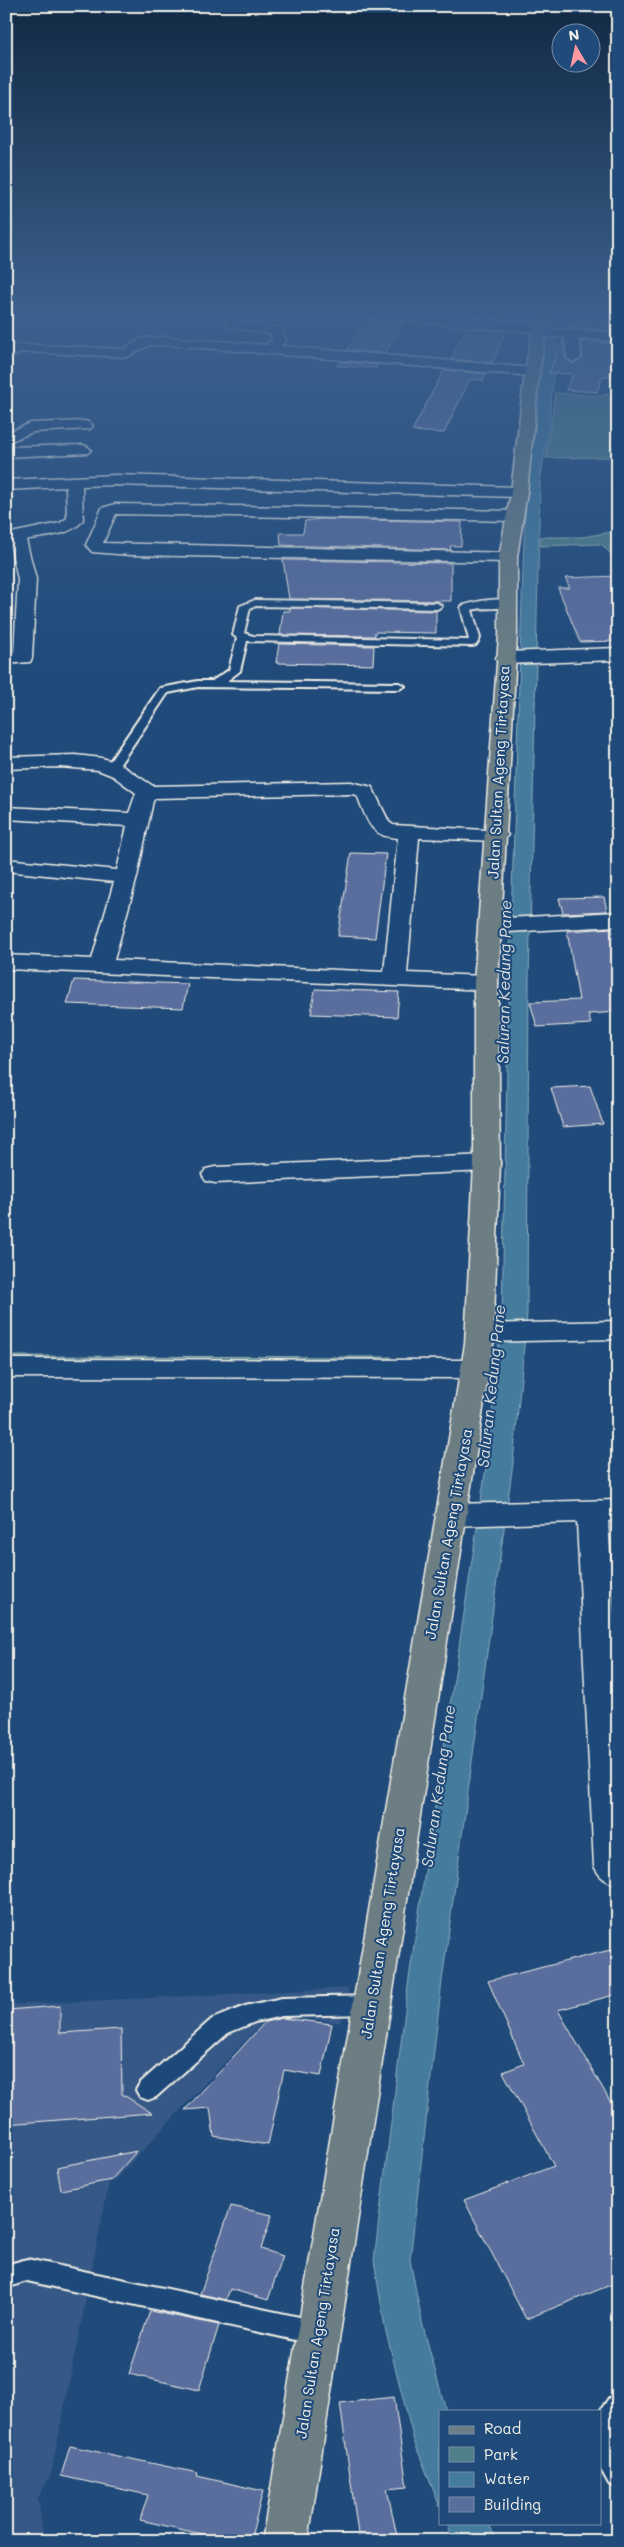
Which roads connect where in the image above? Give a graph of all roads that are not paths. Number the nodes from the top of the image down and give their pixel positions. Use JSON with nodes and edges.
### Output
{"nodes":[{"id":1,"x":28,"y":430,"type":"edge"},
{"id":2,"x":525,"y":430,"type":"edge"},
{"id":3,"x":8,"y":436,"type":"edge"},
{"id":4,"x":83,"y":450,"type":"dead end"},
{"id":5,"x":6,"y":452,"type":"edge"},
{"id":6,"x":74,"y":482,"type":"junction"},
{"id":7,"x":6,"y":485,"type":"edge"},
{"id":8,"x":517,"y":504,"type":"junction"},
{"id":9,"x":12,"y":538,"type":"edge"},
{"id":10,"x":508,"y":558,"type":"junction"},
{"id":11,"x":507,"y":604,"type":"junction"},
{"id":12,"x":436,"y":606,"type":"dead end"},
{"id":13,"x":242,"y":638,"type":"junction"},
{"id":14,"x":618,"y":654,"type":"edge"},
{"id":15,"x":6,"y":658,"type":"edge"},
{"id":16,"x":509,"y":658,"type":"junction"},
{"id":17,"x":215,"y":684,"type":"junction"},
{"id":18,"x":399,"y":686,"type":"dead end"},
{"id":19,"x":6,"y":763,"type":"edge"},
{"id":20,"x":112,"y":767,"type":"junction"},
{"id":21,"x":150,"y":793,"type":"junction"},
{"id":22,"x":6,"y":813,"type":"edge"},
{"id":23,"x":139,"y":820,"type":"junction"},
{"id":24,"x":409,"y":834,"type":"junction"},
{"id":25,"x":497,"y":834,"type":"junction"},
{"id":26,"x":6,"y":866,"type":"edge"},
{"id":27,"x":126,"y":877,"type":"junction"},
{"id":28,"x":618,"y":919,"type":"edge"},
{"id":29,"x":498,"y":925,"type":"junction"},
{"id":30,"x":6,"y":962,"type":"edge"},
{"id":31,"x":101,"y":967,"type":"junction"},
{"id":32,"x":395,"y":978,"type":"junction"},
{"id":33,"x":486,"y":983,"type":"junction"},
{"id":34,"x":487,"y":1163,"type":"junction"},
{"id":35,"x":215,"y":1175,"type":"dead end"},
{"id":36,"x":618,"y":1330,"type":"edge"},
{"id":37,"x":488,"y":1333,"type":"junction"},
{"id":38,"x":6,"y":1368,"type":"edge"},
{"id":39,"x":476,"y":1369,"type":"junction"},
{"id":40,"x":605,"y":1510,"type":"edge"},
{"id":41,"x":459,"y":1516,"type":"junction"},
{"id":42,"x":610,"y":1683,"type":"edge"},
{"id":43,"x":618,"y":1871,"type":"edge"},
{"id":44,"x":371,"y":2005,"type":"junction"},
{"id":45,"x":148,"y":2090,"type":"dead end"},
{"id":46,"x":6,"y":2278,"type":"edge"},
{"id":47,"x":318,"y":2333,"type":"junction"},
{"id":48,"x":618,"y":2407,"type":"edge"},
{"id":49,"x":618,"y":2475,"type":"edge"},
{"id":50,"x":285,"y":2541,"type":"edge"}],
"edges":[{"from":1,"to":3,"type":"street"},
{"from":2,"to":8,"type":"main road","name":"Jalan Sultan Ageng Tirtayasa"},
{"from":4,"to":5,"type":"street"},
{"from":6,"to":7,"type":"street"},
{"from":6,"to":8,"type":"street"},
{"from":6,"to":9,"type":"street"},
{"from":8,"to":10,"type":"main road","name":"Jalan Sultan Ageng Tirtayasa"},
{"from":8,"to":10,"type":"street"},
{"from":9,"to":15,"type":"street"},
{"from":10,"to":11,"type":"main road","name":"Jalan Sultan Ageng Tirtayasa"},
{"from":11,"to":13,"type":"lane"},
{"from":11,"to":16,"type":"main road","name":"Jalan Sultan Ageng Tirtayasa"},
{"from":12,"to":13,"type":"lane"},
{"from":13,"to":17,"type":"lane"},
{"from":14,"to":16,"type":"street"},
{"from":16,"to":25,"type":"main road","name":"Jalan Sultan Ageng Tirtayasa"},
{"from":17,"to":18,"type":"lane"},
{"from":17,"to":20,"type":"lane"},
{"from":19,"to":20,"type":"street"},
{"from":20,"to":21,"type":"street"},
{"from":21,"to":23,"type":"street"},
{"from":21,"to":24,"type":"street"},
{"from":22,"to":23,"type":"street"},
{"from":23,"to":27,"type":"street"},
{"from":24,"to":25,"type":"street"},
{"from":24,"to":32,"type":"street"},
{"from":25,"to":29,"type":"main road","name":"Jalan Sultan Ageng Tirtayasa"},
{"from":26,"to":27,"type":"street"},
{"from":27,"to":31,"type":"street"},
{"from":28,"to":29,"type":"street"},
{"from":29,"to":33,"type":"main road","name":"Jalan Sultan Ageng Tirtayasa"},
{"from":30,"to":31,"type":"street"},
{"from":31,"to":32,"type":"street"},
{"from":32,"to":33,"type":"street"},
{"from":33,"to":34,"type":"main road","name":"Jalan Sultan Ageng Tirtayasa"},
{"from":34,"to":35,"type":"street"},
{"from":34,"to":37,"type":"main road","name":"Jalan Sultan Ageng Tirtayasa"},
{"from":36,"to":37,"type":"street"},
{"from":37,"to":39,"type":"main road","name":"Jalan Sultan Ageng Tirtayasa"},
{"from":38,"to":39,"type":"street"},
{"from":39,"to":41,"type":"main road","name":"Jalan Sultan Ageng Tirtayasa"},
{"from":40,"to":41,"type":"street"},
{"from":40,"to":42,"type":"street"},
{"from":41,"to":44,"type":"main road","name":"Jalan Sultan Ageng Tirtayasa"},
{"from":42,"to":43,"type":"street"},
{"from":44,"to":45,"type":"lane"},
{"from":44,"to":47,"type":"main road","name":"Jalan Sultan Ageng Tirtayasa"},
{"from":46,"to":47,"type":"lane"},
{"from":47,"to":50,"type":"main road","name":"Jalan Sultan Ageng Tirtayasa"},
{"from":48,"to":49,"type":"lane"}]}
